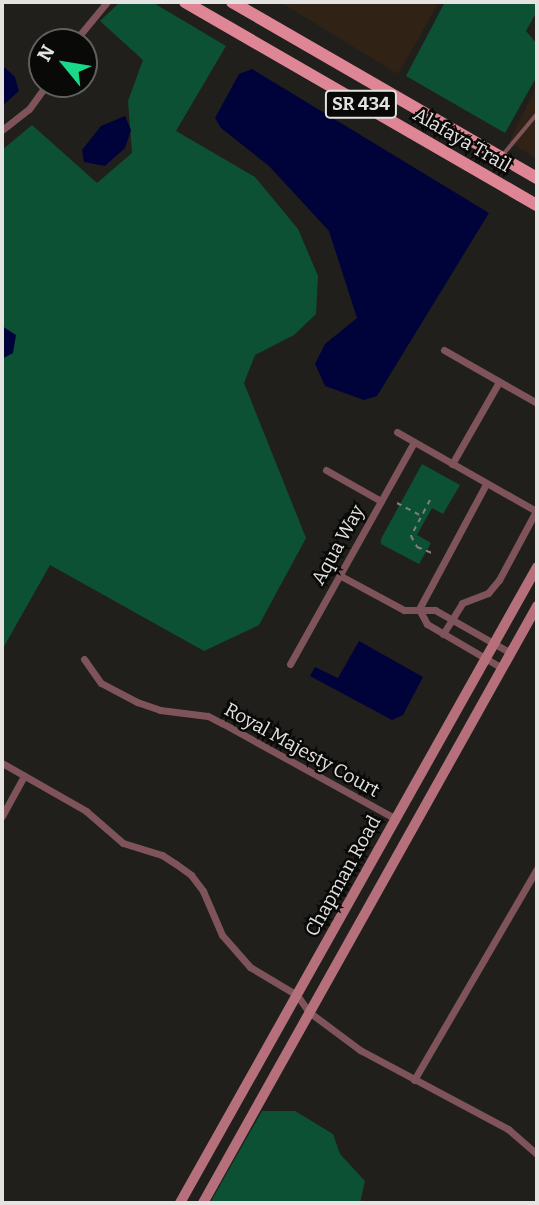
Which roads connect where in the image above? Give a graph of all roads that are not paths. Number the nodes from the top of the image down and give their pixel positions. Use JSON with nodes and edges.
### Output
{"nodes":[{"id":1,"x":107,"y":2,"type":"edge"},
{"id":2,"x":185,"y":2,"type":"edge"},
{"id":3,"x":232,"y":2,"type":"edge"},
{"id":4,"x":86,"y":28,"type":"edge"},
{"id":5,"x":37,"y":98,"type":"edge"},
{"id":6,"x":537,"y":114,"type":"edge"},
{"id":7,"x":2,"y":130,"type":"edge"},
{"id":8,"x":500,"y":157,"type":"junction"},
{"id":9,"x":537,"y":178,"type":"edge"},
{"id":10,"x":537,"y":205,"type":"edge"},
{"id":11,"x":444,"y":350,"type":"dead end"},
{"id":12,"x":499,"y":382,"type":"junction"},
{"id":13,"x":537,"y":403,"type":"edge"},
{"id":14,"x":397,"y":432,"type":"dead end"},
{"id":15,"x":414,"y":442,"type":"junction"},
{"id":16,"x":452,"y":464,"type":"junction"},
{"id":17,"x":326,"y":470,"type":"dead end"},
{"id":18,"x":486,"y":484,"type":"junction"},
{"id":19,"x":381,"y":501,"type":"junction"},
{"id":20,"x":537,"y":510,"type":"edge"},
{"id":21,"x":537,"y":567,"type":"edge"},
{"id":22,"x":339,"y":575,"type":"junction"},
{"id":23,"x":537,"y":606,"type":"edge"},
{"id":24,"x":419,"y":609,"type":"junction"},
{"id":25,"x":451,"y":620,"type":"junction"},
{"id":26,"x":443,"y":634,"type":"junction"},
{"id":27,"x":495,"y":644,"type":"junction"},
{"id":28,"x":511,"y":653,"type":"junction"},
{"id":29,"x":84,"y":659,"type":"dead end"},
{"id":30,"x":486,"y":659,"type":"junction"},
{"id":31,"x":290,"y":664,"type":"dead end"},
{"id":32,"x":502,"y":668,"type":"junction"},
{"id":33,"x":2,"y":763,"type":"edge"},
{"id":34,"x":24,"y":776,"type":"junction"},
{"id":35,"x":2,"y":816,"type":"edge"},
{"id":36,"x":396,"y":819,"type":"junction"},
{"id":37,"x":537,"y":869,"type":"edge"},
{"id":38,"x":297,"y":995,"type":"junction"},
{"id":39,"x":309,"y":1012,"type":"junction"},
{"id":40,"x":414,"y":1080,"type":"junction"},
{"id":41,"x":537,"y":1154,"type":"edge"},
{"id":42,"x":180,"y":1203,"type":"edge"},
{"id":43,"x":203,"y":1203,"type":"edge"}],
"edges":[{"from":1,"to":4,"type":"street"},
{"from":2,"to":10,"type":"main road","name":"Alafaya Trail","number":"SR 434"},
{"from":3,"to":8,"type":"main road","name":"Alafaya Trail","number":"SR 434"},
{"from":5,"to":7,"type":"street"},
{"from":6,"to":8,"type":"lane"},
{"from":8,"to":9,"type":"main road","name":"Alafaya Trail","number":"SR 434"},
{"from":11,"to":12,"type":"street"},
{"from":12,"to":13,"type":"street"},
{"from":12,"to":16,"type":"street"},
{"from":14,"to":15,"type":"street"},
{"from":15,"to":16,"type":"street"},
{"from":15,"to":19,"type":"street","name":"Aqua Way"},
{"from":16,"to":18,"type":"street"},
{"from":17,"to":19,"type":"street"},
{"from":18,"to":20,"type":"street"},
{"from":18,"to":24,"type":"street"},
{"from":19,"to":22,"type":"street","name":"Aqua Way"},
{"from":20,"to":25,"type":"street"},
{"from":21,"to":27,"type":"street","name":"Chapman Road"},
{"from":22,"to":24,"type":"street"},
{"from":22,"to":31,"type":"street","name":"Aqua Way"},
{"from":23,"to":28,"type":"street","name":"Chapman Road"},
{"from":24,"to":25,"type":"street"},
{"from":24,"to":26,"type":"street"},
{"from":25,"to":26,"type":"street"},
{"from":25,"to":27,"type":"street"},
{"from":26,"to":30,"type":"street"},
{"from":27,"to":28,"type":"street"},
{"from":27,"to":30,"type":"street","name":"Chapman Road"},
{"from":28,"to":32,"type":"street","name":"Chapman Road"},
{"from":29,"to":36,"type":"street","name":"Royal Majesty Court"},
{"from":30,"to":32,"type":"street"},
{"from":30,"to":36,"type":"street","name":"Chapman Road"},
{"from":32,"to":39,"type":"street","name":"Chapman Road"},
{"from":33,"to":34,"type":"street"},
{"from":34,"to":35,"type":"street"},
{"from":34,"to":38,"type":"street"},
{"from":36,"to":38,"type":"street","name":"Chapman Road"},
{"from":37,"to":40,"type":"street"},
{"from":38,"to":39,"type":"street"},
{"from":38,"to":42,"type":"street","name":"Chapman Road"},
{"from":39,"to":40,"type":"street"},
{"from":39,"to":43,"type":"street","name":"Chapman Road"},
{"from":40,"to":41,"type":"street"}]}
